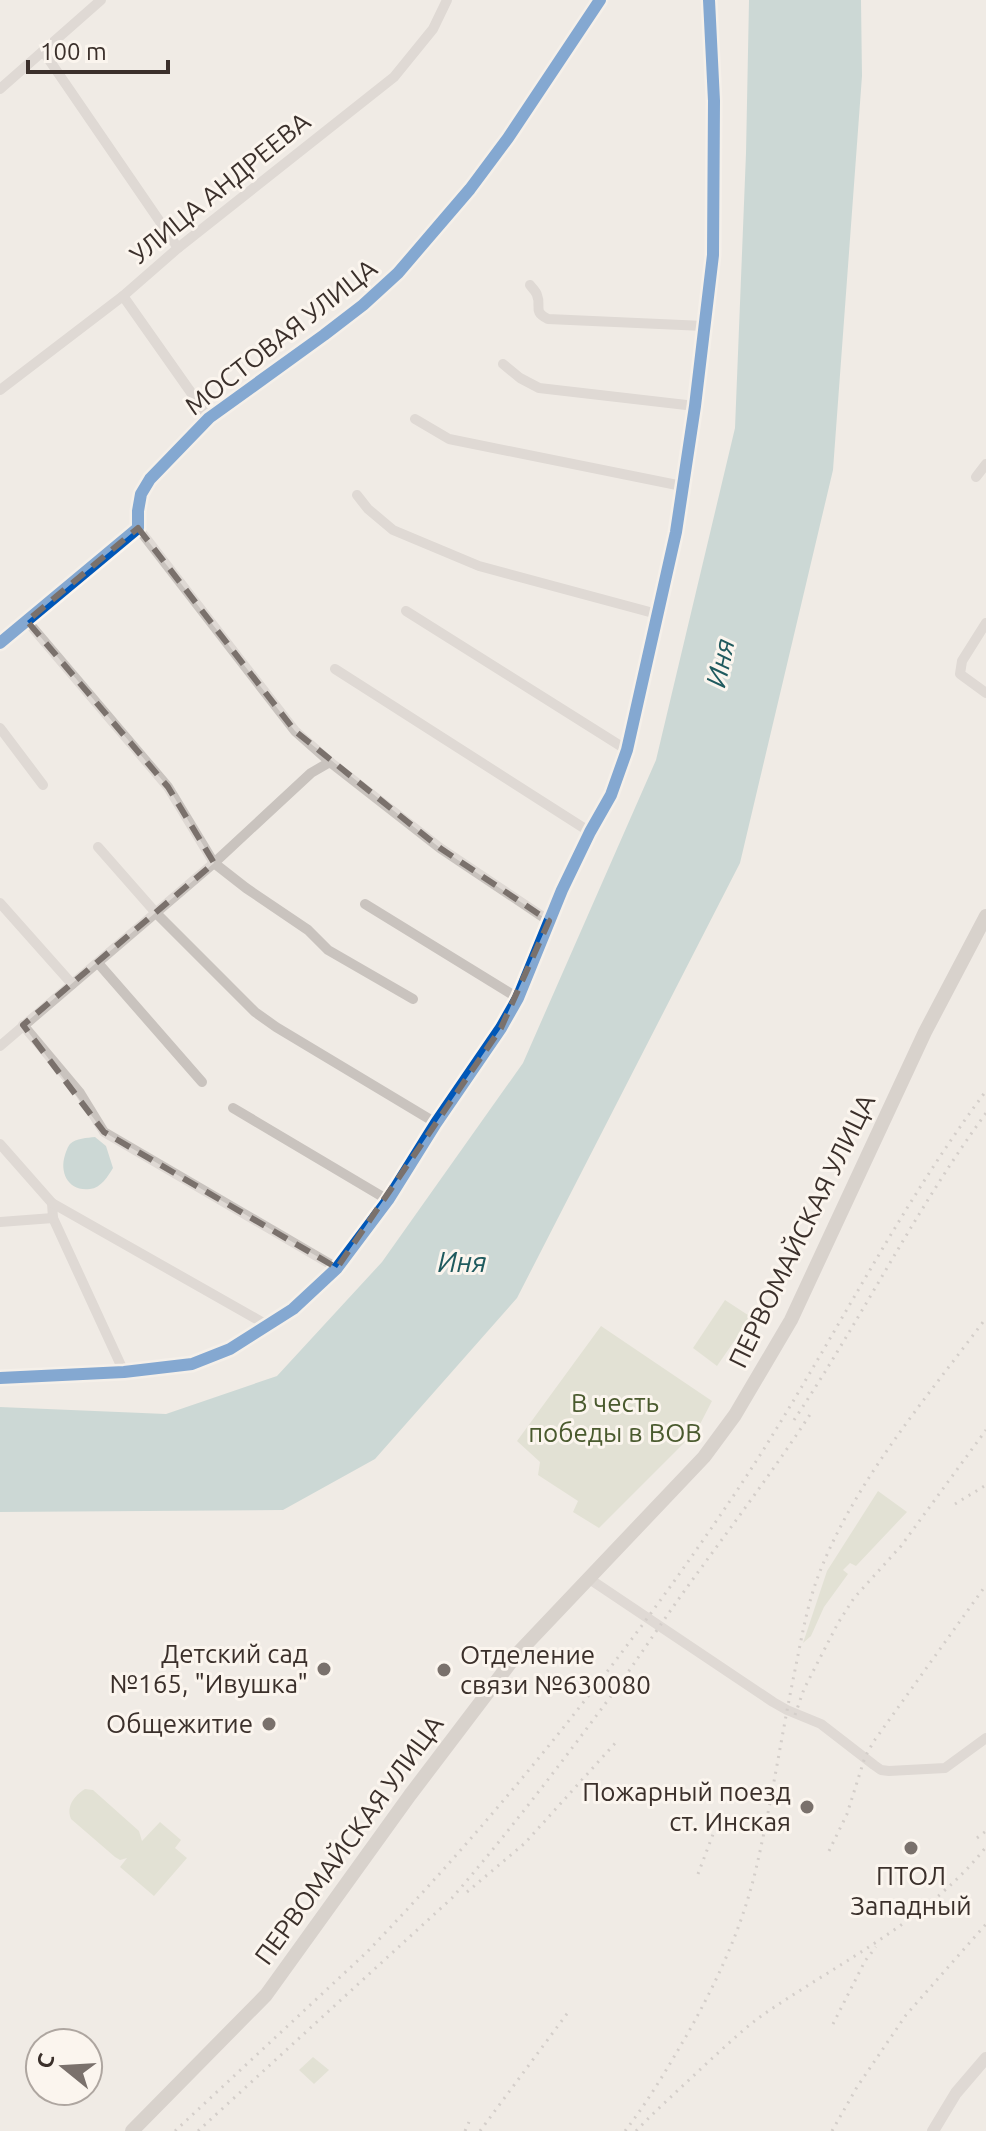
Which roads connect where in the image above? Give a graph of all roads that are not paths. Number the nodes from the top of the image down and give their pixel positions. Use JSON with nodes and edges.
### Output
{"nodes":[{"id":1,"x":101,"y":0,"type":"edge"},
{"id":2,"x":447,"y":0,"type":"edge"},
{"id":3,"x":600,"y":0,"type":"edge"},
{"id":4,"x":709,"y":0,"type":"edge"},
{"id":5,"x":43,"y":51,"type":"junction"},
{"id":6,"x":0,"y":89,"type":"edge"},
{"id":7,"x":178,"y":248,"type":"junction"},
{"id":8,"x":530,"y":285,"type":"dead end"},
{"id":9,"x":123,"y":296,"type":"junction"},
{"id":10,"x":704,"y":326,"type":"junction"},
{"id":11,"x":503,"y":364,"type":"dead end"},
{"id":12,"x":0,"y":390,"type":"edge"},
{"id":13,"x":695,"y":406,"type":"junction"},
{"id":14,"x":209,"y":418,"type":"junction"},
{"id":15,"x":415,"y":419,"type":"dead end"},
{"id":16,"x":986,"y":464,"type":"edge"},
{"id":17,"x":976,"y":477,"type":"dead end"},
{"id":18,"x":682,"y":486,"type":"junction"},
{"id":19,"x":357,"y":495,"type":"dead end"},
{"id":20,"x":138,"y":528,"type":"junction"},
{"id":21,"x":406,"y":611,"type":"dead end"},
{"id":22,"x":657,"y":614,"type":"junction"},
{"id":23,"x":27,"y":621,"type":"junction"},
{"id":24,"x":986,"y":623,"type":"edge"},
{"id":25,"x":0,"y":643,"type":"edge"},
{"id":26,"x":335,"y":669,"type":"dead end"},
{"id":27,"x":986,"y":693,"type":"edge"},
{"id":28,"x":0,"y":728,"type":"edge"},
{"id":29,"x":627,"y":750,"type":"junction"},
{"id":30,"x":330,"y":762,"type":"junction"},
{"id":31,"x":43,"y":785,"type":"dead end"},
{"id":32,"x":590,"y":832,"type":"junction"},
{"id":33,"x":98,"y":847,"type":"dead end"},
{"id":34,"x":214,"y":863,"type":"junction"},
{"id":35,"x":0,"y":903,"type":"edge"},
{"id":36,"x":365,"y":904,"type":"dead end"},
{"id":37,"x":156,"y":913,"type":"junction"},
{"id":38,"x":986,"y":916,"type":"edge"},
{"id":39,"x":549,"y":921,"type":"junction"},
{"id":40,"x":98,"y":963,"type":"junction"},
{"id":41,"x":72,"y":984,"type":"junction"},
{"id":42,"x":518,"y":998,"type":"junction"},
{"id":43,"x":413,"y":999,"type":"dead end"},
{"id":44,"x":23,"y":1025,"type":"junction"},
{"id":45,"x":0,"y":1046,"type":"edge"},
{"id":46,"x":202,"y":1082,"type":"dead end"},
{"id":47,"x":233,"y":1108,"type":"dead end"},
{"id":48,"x":436,"y":1123,"type":"junction"},
{"id":49,"x":0,"y":1144,"type":"edge"},
{"id":50,"x":388,"y":1200,"type":"junction"},
{"id":51,"x":52,"y":1203,"type":"junction"},
{"id":52,"x":53,"y":1218,"type":"junction"},
{"id":53,"x":0,"y":1222,"type":"edge"},
{"id":54,"x":337,"y":1268,"type":"junction"},
{"id":55,"x":267,"y":1325,"type":"junction"},
{"id":56,"x":124,"y":1372,"type":"junction"},
{"id":57,"x":0,"y":1378,"type":"edge"},
{"id":58,"x":588,"y":1578,"type":"junction"},
{"id":59,"x":986,"y":1738,"type":"edge"},
{"id":60,"x":986,"y":2058,"type":"edge"},
{"id":61,"x":132,"y":2131,"type":"edge"},
{"id":62,"x":933,"y":2131,"type":"edge"}],
"edges":[{"from":1,"to":5,"type":"street"},
{"from":2,"to":7,"type":"street","name":"УЛИЦА АНДРЕЕВА"},
{"from":3,"to":14,"type":"street","name":"МОСТОВАЯ УЛИЦА"},
{"from":4,"to":10,"type":"street"},
{"from":5,"to":6,"type":"street"},
{"from":5,"to":7,"type":"street"},
{"from":7,"to":9,"type":"street","name":"УЛИЦА АНДРЕЕВА"},
{"from":8,"to":10,"type":"street"},
{"from":9,"to":12,"type":"street","name":"УЛИЦА АНДРЕЕВА"},
{"from":9,"to":14,"type":"street"},
{"from":10,"to":13,"type":"street"},
{"from":11,"to":13,"type":"street"},
{"from":13,"to":18,"type":"street"},
{"from":14,"to":20,"type":"street","name":"МОСТОВАЯ УЛИЦА"},
{"from":15,"to":18,"type":"street"},
{"from":16,"to":17,"type":"street"},
{"from":18,"to":22,"type":"street"},
{"from":19,"to":22,"type":"street"},
{"from":20,"to":23,"type":"street"},
{"from":20,"to":30,"type":"street"},
{"from":21,"to":29,"type":"street"},
{"from":22,"to":29,"type":"street"},
{"from":23,"to":25,"type":"street"},
{"from":23,"to":34,"type":"street"},
{"from":24,"to":27,"type":"street"},
{"from":26,"to":32,"type":"street"},
{"from":28,"to":31,"type":"street"},
{"from":29,"to":32,"type":"street"},
{"from":30,"to":34,"type":"street"},
{"from":30,"to":39,"type":"street"},
{"from":32,"to":39,"type":"street"},
{"from":33,"to":37,"type":"street"},
{"from":34,"to":37,"type":"street"},
{"from":34,"to":43,"type":"street"},
{"from":35,"to":41,"type":"street"},
{"from":36,"to":42,"type":"street"},
{"from":37,"to":40,"type":"street"},
{"from":37,"to":48,"type":"street"},
{"from":38,"to":58,"type":"main road","name":"ПЕРВОМАЙСКАЯ УЛИЦА"},
{"from":39,"to":42,"type":"street"},
{"from":40,"to":41,"type":"street"},
{"from":40,"to":46,"type":"street"},
{"from":41,"to":44,"type":"street"},
{"from":42,"to":48,"type":"street"},
{"from":44,"to":45,"type":"street"},
{"from":44,"to":54,"type":"street"},
{"from":47,"to":50,"type":"street"},
{"from":48,"to":50,"type":"street"},
{"from":49,"to":51,"type":"street"},
{"from":50,"to":54,"type":"street"},
{"from":51,"to":52,"type":"street"},
{"from":51,"to":55,"type":"street"},
{"from":52,"to":53,"type":"street"},
{"from":52,"to":56,"type":"street"},
{"from":54,"to":55,"type":"street"},
{"from":55,"to":56,"type":"street"},
{"from":56,"to":57,"type":"street"},
{"from":58,"to":59,"type":"street"},
{"from":58,"to":61,"type":"main road","name":"ПЕРВОМАЙСКАЯ УЛИЦА"},
{"from":60,"to":62,"type":"street"}]}
